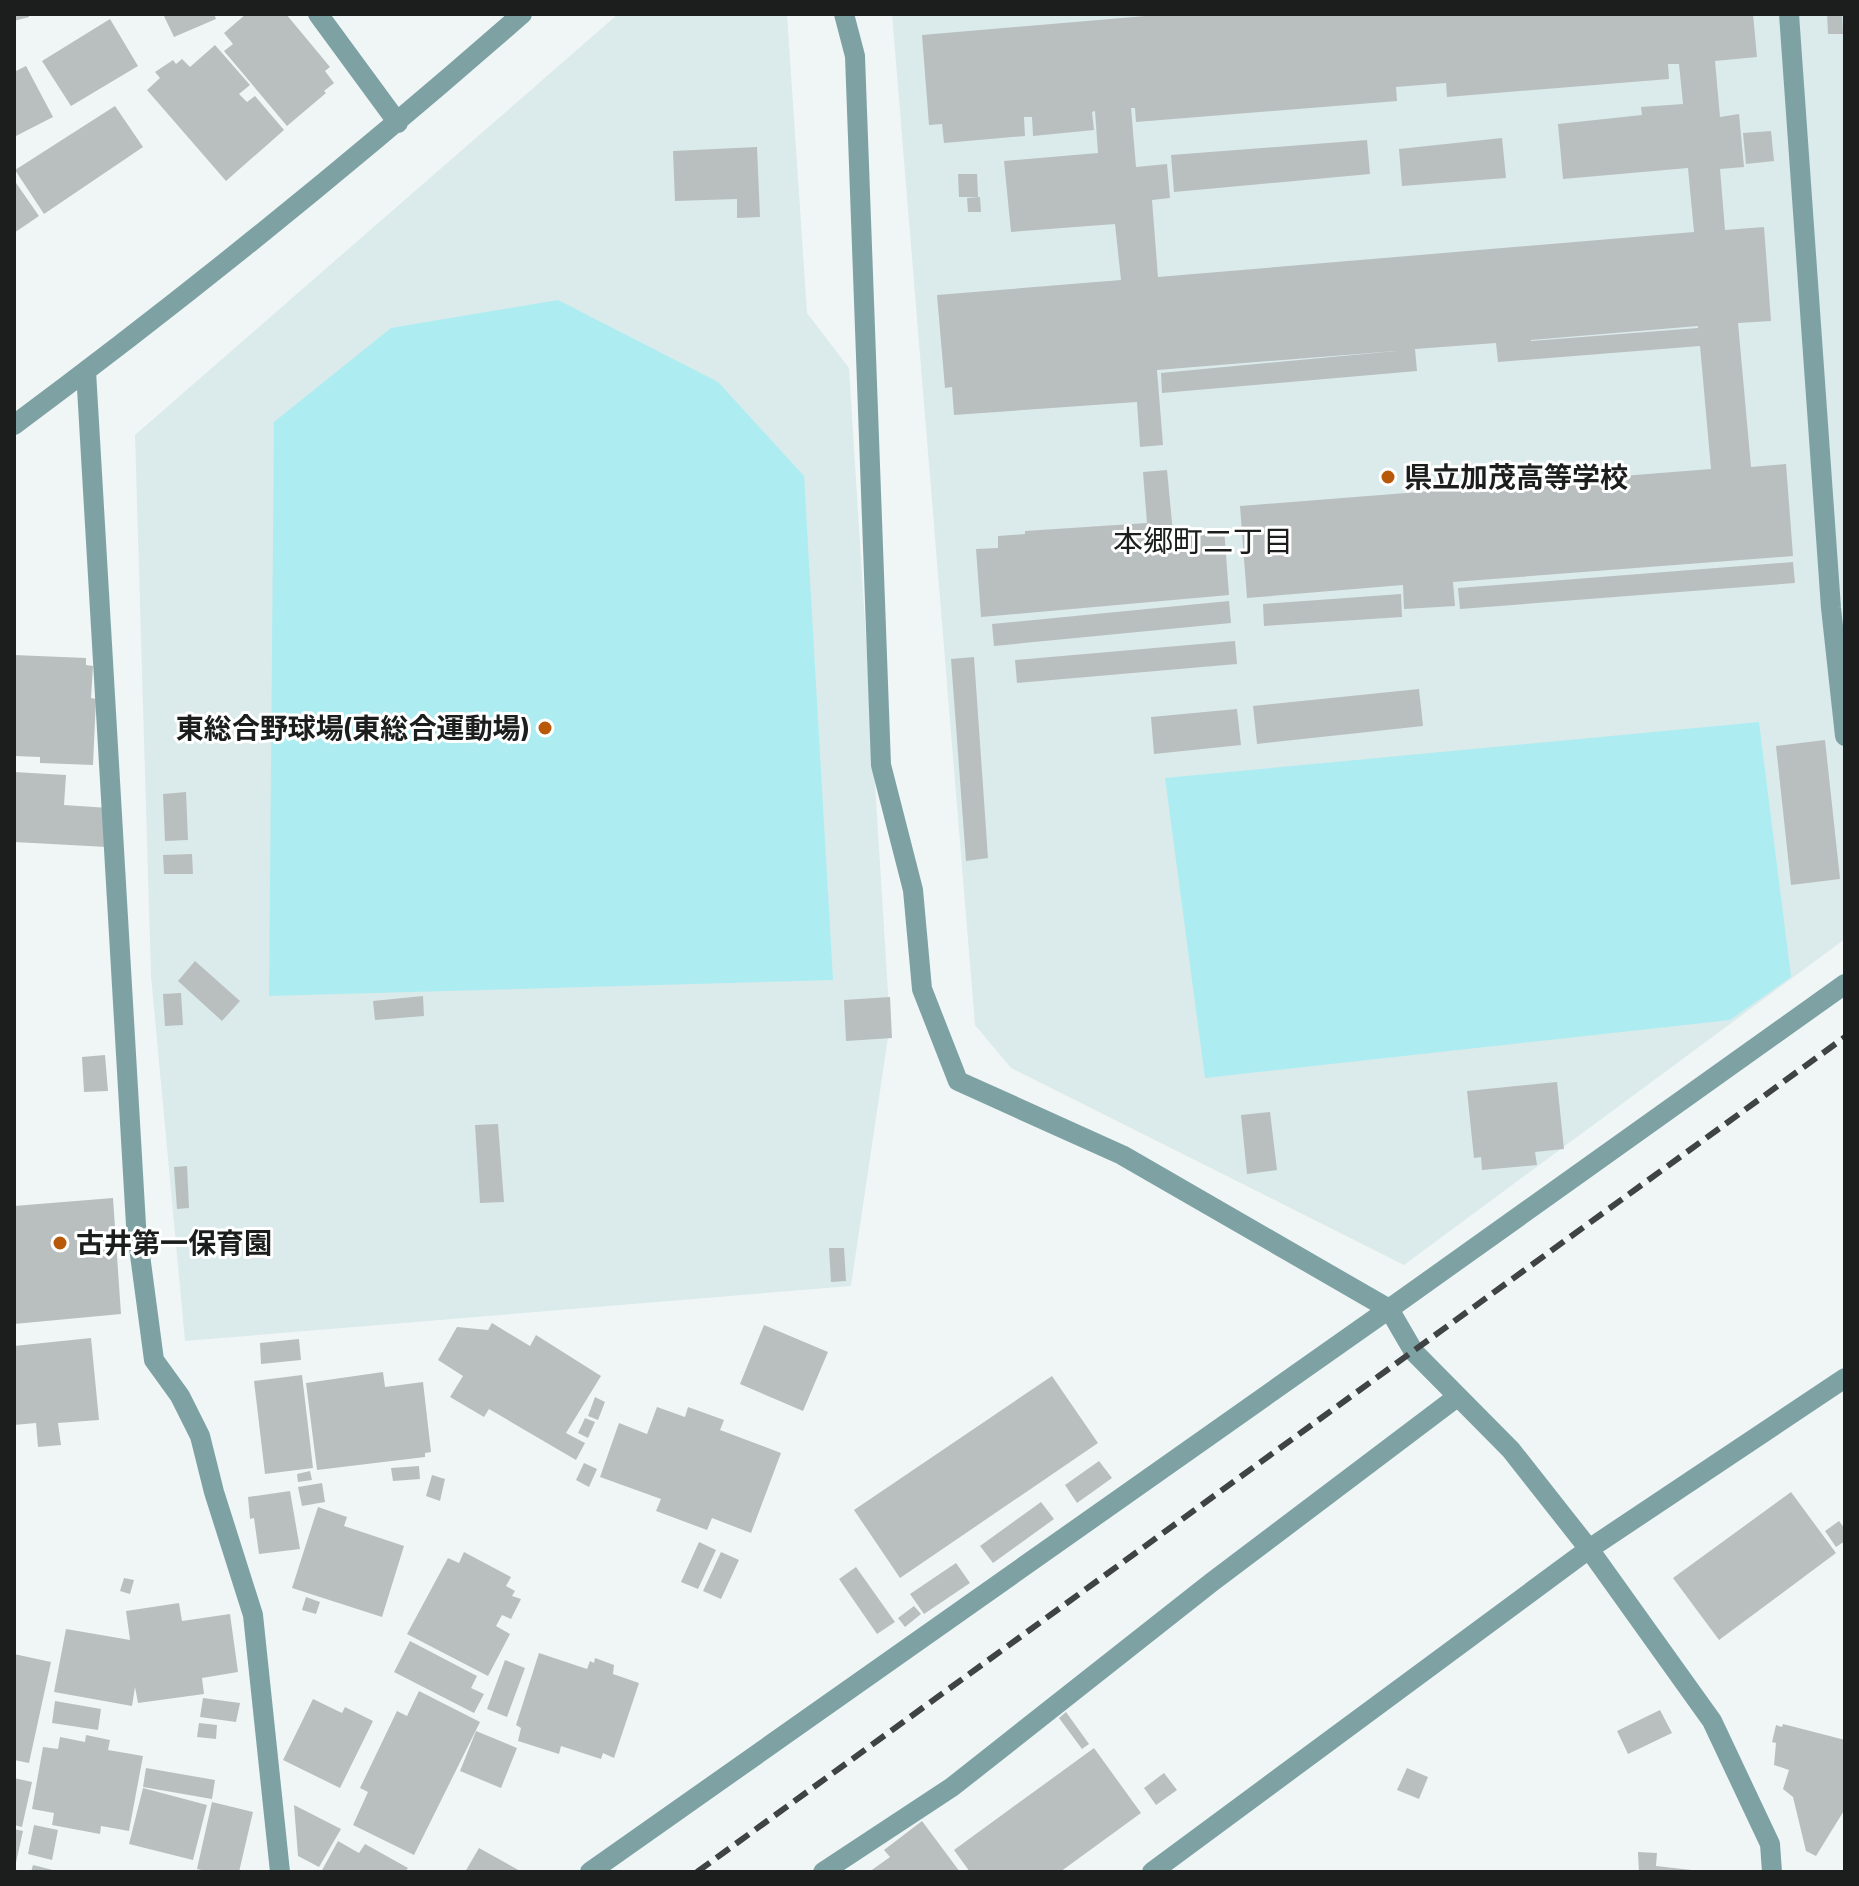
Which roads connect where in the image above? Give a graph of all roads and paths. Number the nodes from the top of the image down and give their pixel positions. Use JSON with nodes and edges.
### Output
{"nodes":[{"id":1,"x":318,"y":14,"type":"edge"},
{"id":2,"x":522,"y":14,"type":"edge"},
{"id":3,"x":844,"y":14,"type":"edge"},
{"id":4,"x":1789,"y":14,"type":"edge"},
{"id":5,"x":398,"y":123,"type":"junction"},
{"id":6,"x":86,"y":371,"type":"junction"},
{"id":7,"x":14,"y":425,"type":"edge"},
{"id":8,"x":1845,"y":736,"type":"edge"},
{"id":9,"x":1845,"y":984,"type":"edge"},
{"id":10,"x":1389,"y":1309,"type":"junction"},
{"id":11,"x":1845,"y":1378,"type":"edge"},
{"id":12,"x":1457,"y":1397,"type":"junction"},
{"id":13,"x":1589,"y":1549,"type":"junction"},
{"id":14,"x":280,"y":1872,"type":"edge"},
{"id":15,"x":590,"y":1872,"type":"edge"},
{"id":16,"x":823,"y":1872,"type":"edge"},
{"id":17,"x":1152,"y":1872,"type":"edge"},
{"id":18,"x":1772,"y":1872,"type":"edge"}],
"edges":[{"from":1,"to":5,"type":"street"},
{"from":2,"to":5,"type":"street"},
{"from":3,"to":10,"type":"street"},
{"from":4,"to":8,"type":"street"},
{"from":5,"to":6,"type":"street"},
{"from":6,"to":7,"type":"street"},
{"from":6,"to":14,"type":"street"},
{"from":9,"to":10,"type":"street"},
{"from":10,"to":12,"type":"street"},
{"from":10,"to":15,"type":"street"},
{"from":11,"to":13,"type":"street"},
{"from":12,"to":13,"type":"street"},
{"from":12,"to":16,"type":"street"},
{"from":13,"to":17,"type":"street"},
{"from":13,"to":18,"type":"street"}]}
